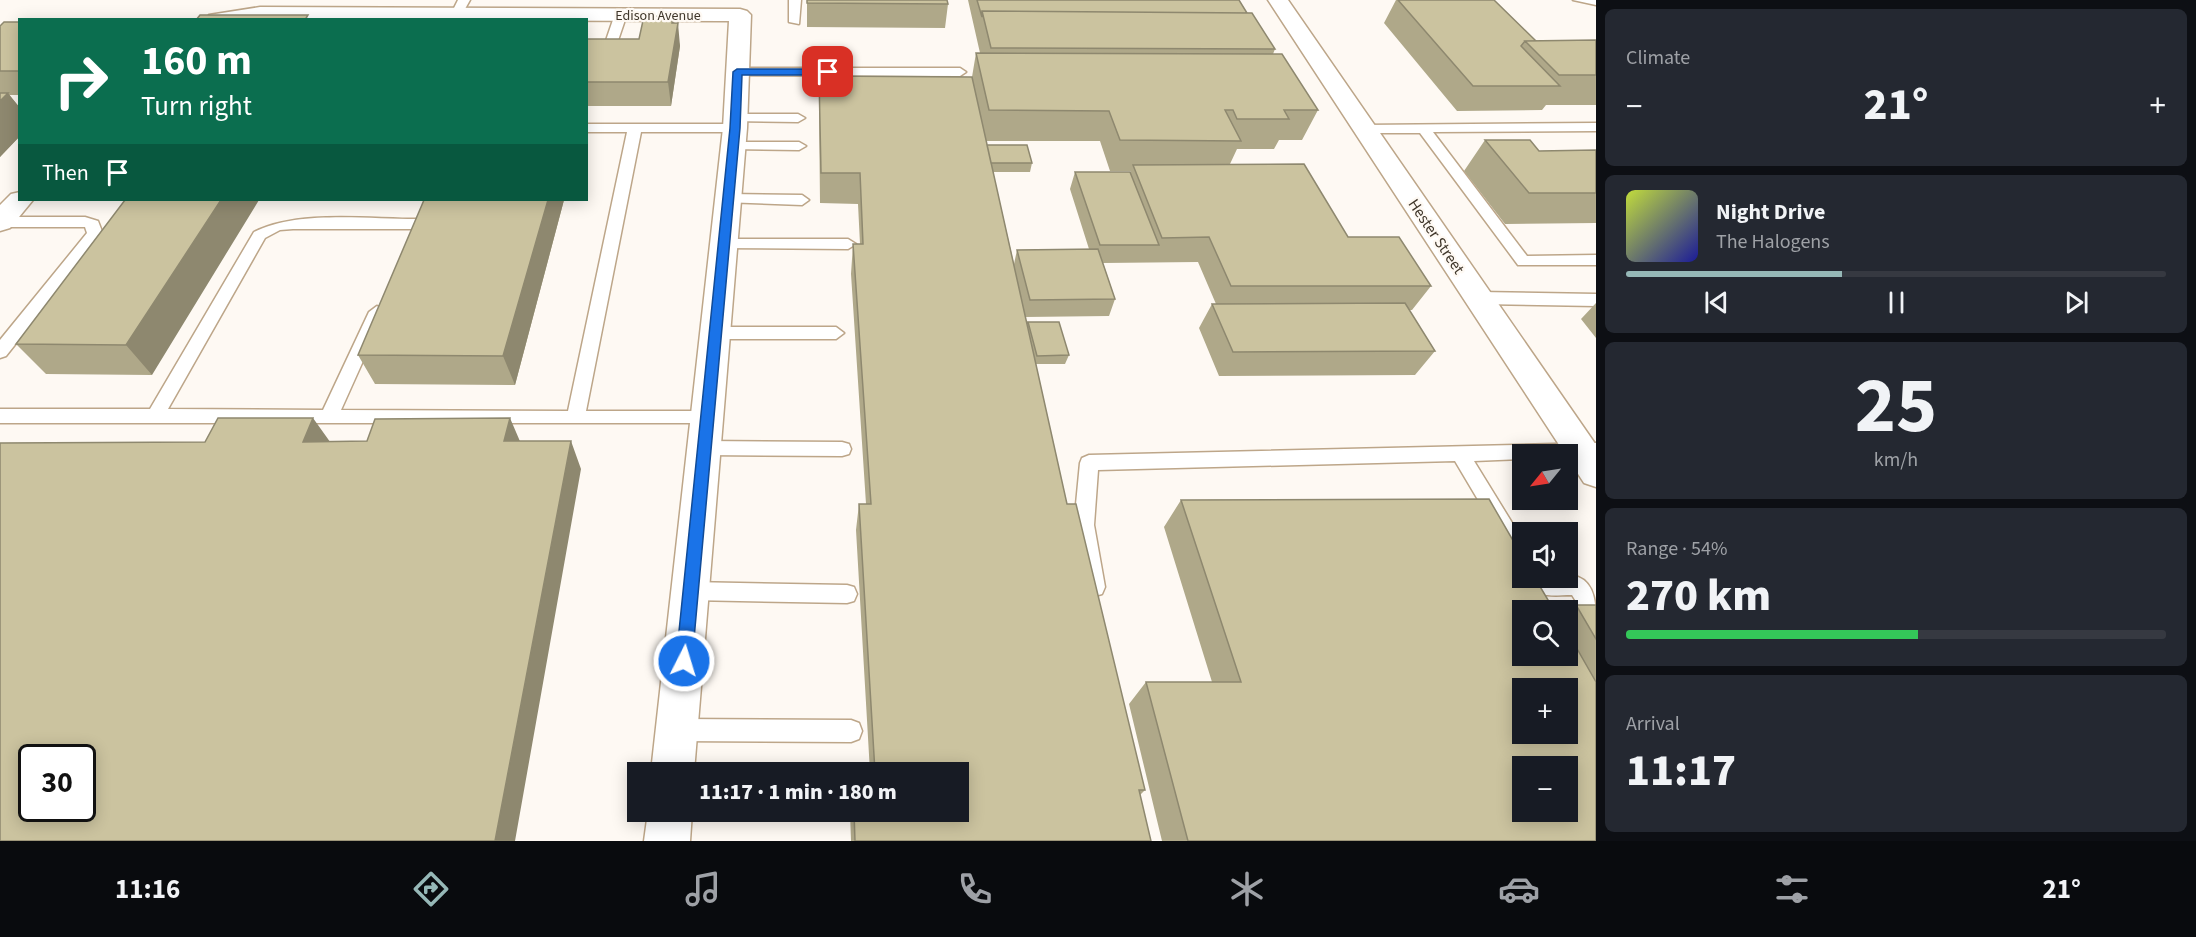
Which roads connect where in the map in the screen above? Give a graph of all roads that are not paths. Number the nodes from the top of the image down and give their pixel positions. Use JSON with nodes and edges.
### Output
{"nodes":[{"id":1,"x":795,"y":0,"type":"edge"},
{"id":2,"x":1278,"y":0,"type":"edge"},
{"id":3,"x":1579,"y":0,"type":"edge"},
{"id":4,"x":1596,"y":2,"type":"edge"},
{"id":5,"x":460,"y":7,"type":"edge"},
{"id":6,"x":621,"y":14,"type":"junction"},
{"id":7,"x":370,"y":17,"type":"edge"},
{"id":8,"x":423,"y":17,"type":"edge"},
{"id":9,"x":499,"y":17,"type":"edge"},
{"id":10,"x":551,"y":17,"type":"edge"},
{"id":11,"x":229,"y":18,"type":"edge"},
{"id":12,"x":795,"y":22,"type":"dead end"},
{"id":13,"x":605,"y":61,"type":"edge"},
{"id":14,"x":737,"y":72,"type":"junction"},
{"id":15,"x":960,"y":72,"type":"dead end"},
{"id":16,"x":798,"y":118,"type":"dead end"},
{"id":17,"x":1596,"y":127,"type":"edge"},
{"id":18,"x":588,"y":128,"type":"edge"},
{"id":19,"x":635,"y":128,"type":"junction"},
{"id":20,"x":1423,"y":128,"type":"junction"},
{"id":21,"x":1364,"y":129,"type":"junction"},
{"id":22,"x":734,"y":130,"type":"junction"},
{"id":23,"x":799,"y":146,"type":"dead end"},
{"id":24,"x":728,"y":200,"type":"junction"},
{"id":25,"x":802,"y":200,"type":"dead end"},
{"id":26,"x":19,"y":201,"type":"edge"},
{"id":27,"x":424,"y":208,"type":"edge"},
{"id":28,"x":0,"y":222,"type":"edge"},
{"id":29,"x":416,"y":224,"type":"junction"},
{"id":30,"x":723,"y":244,"type":"junction"},
{"id":31,"x":848,"y":244,"type":"dead end"},
{"id":32,"x":407,"y":245,"type":"edge"},
{"id":33,"x":1596,"y":260,"type":"edge"},
{"id":34,"x":1479,"y":298,"type":"junction"},
{"id":35,"x":383,"y":299,"type":"edge"},
{"id":36,"x":1596,"y":300,"type":"edge"},
{"id":37,"x":715,"y":333,"type":"junction"},
{"id":38,"x":836,"y":333,"type":"dead end"},
{"id":39,"x":0,"y":352,"type":"edge"},
{"id":40,"x":0,"y":416,"type":"edge"},
{"id":41,"x":155,"y":416,"type":"junction"},
{"id":42,"x":329,"y":417,"type":"junction"},
{"id":43,"x":576,"y":417,"type":"junction"},
{"id":44,"x":706,"y":433,"type":"junction"},
{"id":45,"x":842,"y":449,"type":"dead end"},
{"id":46,"x":1460,"y":453,"type":"junction"},
{"id":47,"x":1591,"y":458,"type":"edge"},
{"id":48,"x":1512,"y":539,"type":"edge"},
{"id":49,"x":1587,"y":586,"type":"edge"},
{"id":50,"x":690,"y":591,"type":"junction"},
{"id":51,"x":847,"y":594,"type":"dead end"},
{"id":52,"x":1098,"y":607,"type":"edge"},
{"id":53,"x":1596,"y":615,"type":"edge"},
{"id":54,"x":678,"y":730,"type":"junction"},
{"id":55,"x":852,"y":731,"type":"dead end"},
{"id":56,"x":674,"y":762,"type":"edge"},
{"id":57,"x":668,"y":822,"type":"edge"},
{"id":58,"x":667,"y":841,"type":"edge"}],
"edges":[{"from":1,"to":12,"type":"lane"},
{"from":2,"to":21,"type":"street","name":"Hester Street"},
{"from":3,"to":4,"type":"lane"},
{"from":5,"to":8,"type":"street","name":"Edison Avenue"},
{"from":5,"to":9,"type":"street","name":"Edison Avenue"},
{"from":6,"to":10,"type":"street","name":"Edison Avenue"},
{"from":6,"to":13,"type":"lane"},
{"from":6,"to":14,"type":"street","name":"Edison Avenue"},
{"from":7,"to":8,"type":"street","name":"Edison Avenue"},
{"from":7,"to":11,"type":"street","name":"Edison Avenue"},
{"from":9,"to":10,"type":"street","name":"Edison Avenue"},
{"from":14,"to":15,"type":"lane"},
{"from":14,"to":22,"type":"street"},
{"from":16,"to":22,"type":"lane"},
{"from":17,"to":20,"type":"lane"},
{"from":18,"to":19,"type":"lane"},
{"from":19,"to":22,"type":"lane"},
{"from":19,"to":43,"type":"lane"},
{"from":20,"to":21,"type":"lane"},
{"from":20,"to":33,"type":"lane"},
{"from":21,"to":34,"type":"street","name":"Hester Street"},
{"from":22,"to":23,"type":"lane"},
{"from":22,"to":24,"type":"street"},
{"from":24,"to":25,"type":"lane"},
{"from":24,"to":30,"type":"street"},
{"from":26,"to":28,"type":"street"},
{"from":27,"to":29,"type":"lane"},
{"from":28,"to":39,"type":"lane"},
{"from":29,"to":32,"type":"lane"},
{"from":29,"to":41,"type":"lane"},
{"from":30,"to":31,"type":"lane"},
{"from":30,"to":37,"type":"street"},
{"from":34,"to":36,"type":"lane"},
{"from":34,"to":47,"type":"street","name":"Hester Street"},
{"from":35,"to":42,"type":"lane"},
{"from":37,"to":38,"type":"lane"},
{"from":37,"to":44,"type":"street"},
{"from":40,"to":41,"type":"lane"},
{"from":41,"to":42,"type":"lane"},
{"from":42,"to":43,"type":"lane"},
{"from":43,"to":44,"type":"lane"},
{"from":44,"to":45,"type":"lane"},
{"from":44,"to":50,"type":"street"},
{"from":46,"to":47,"type":"lane"},
{"from":46,"to":48,"type":"lane"},
{"from":46,"to":52,"type":"lane"},
{"from":49,"to":53,"type":"lane"},
{"from":50,"to":51,"type":"lane"},
{"from":50,"to":54,"type":"street"},
{"from":54,"to":55,"type":"lane"},
{"from":54,"to":56,"type":"street"},
{"from":57,"to":58,"type":"street"}]}
